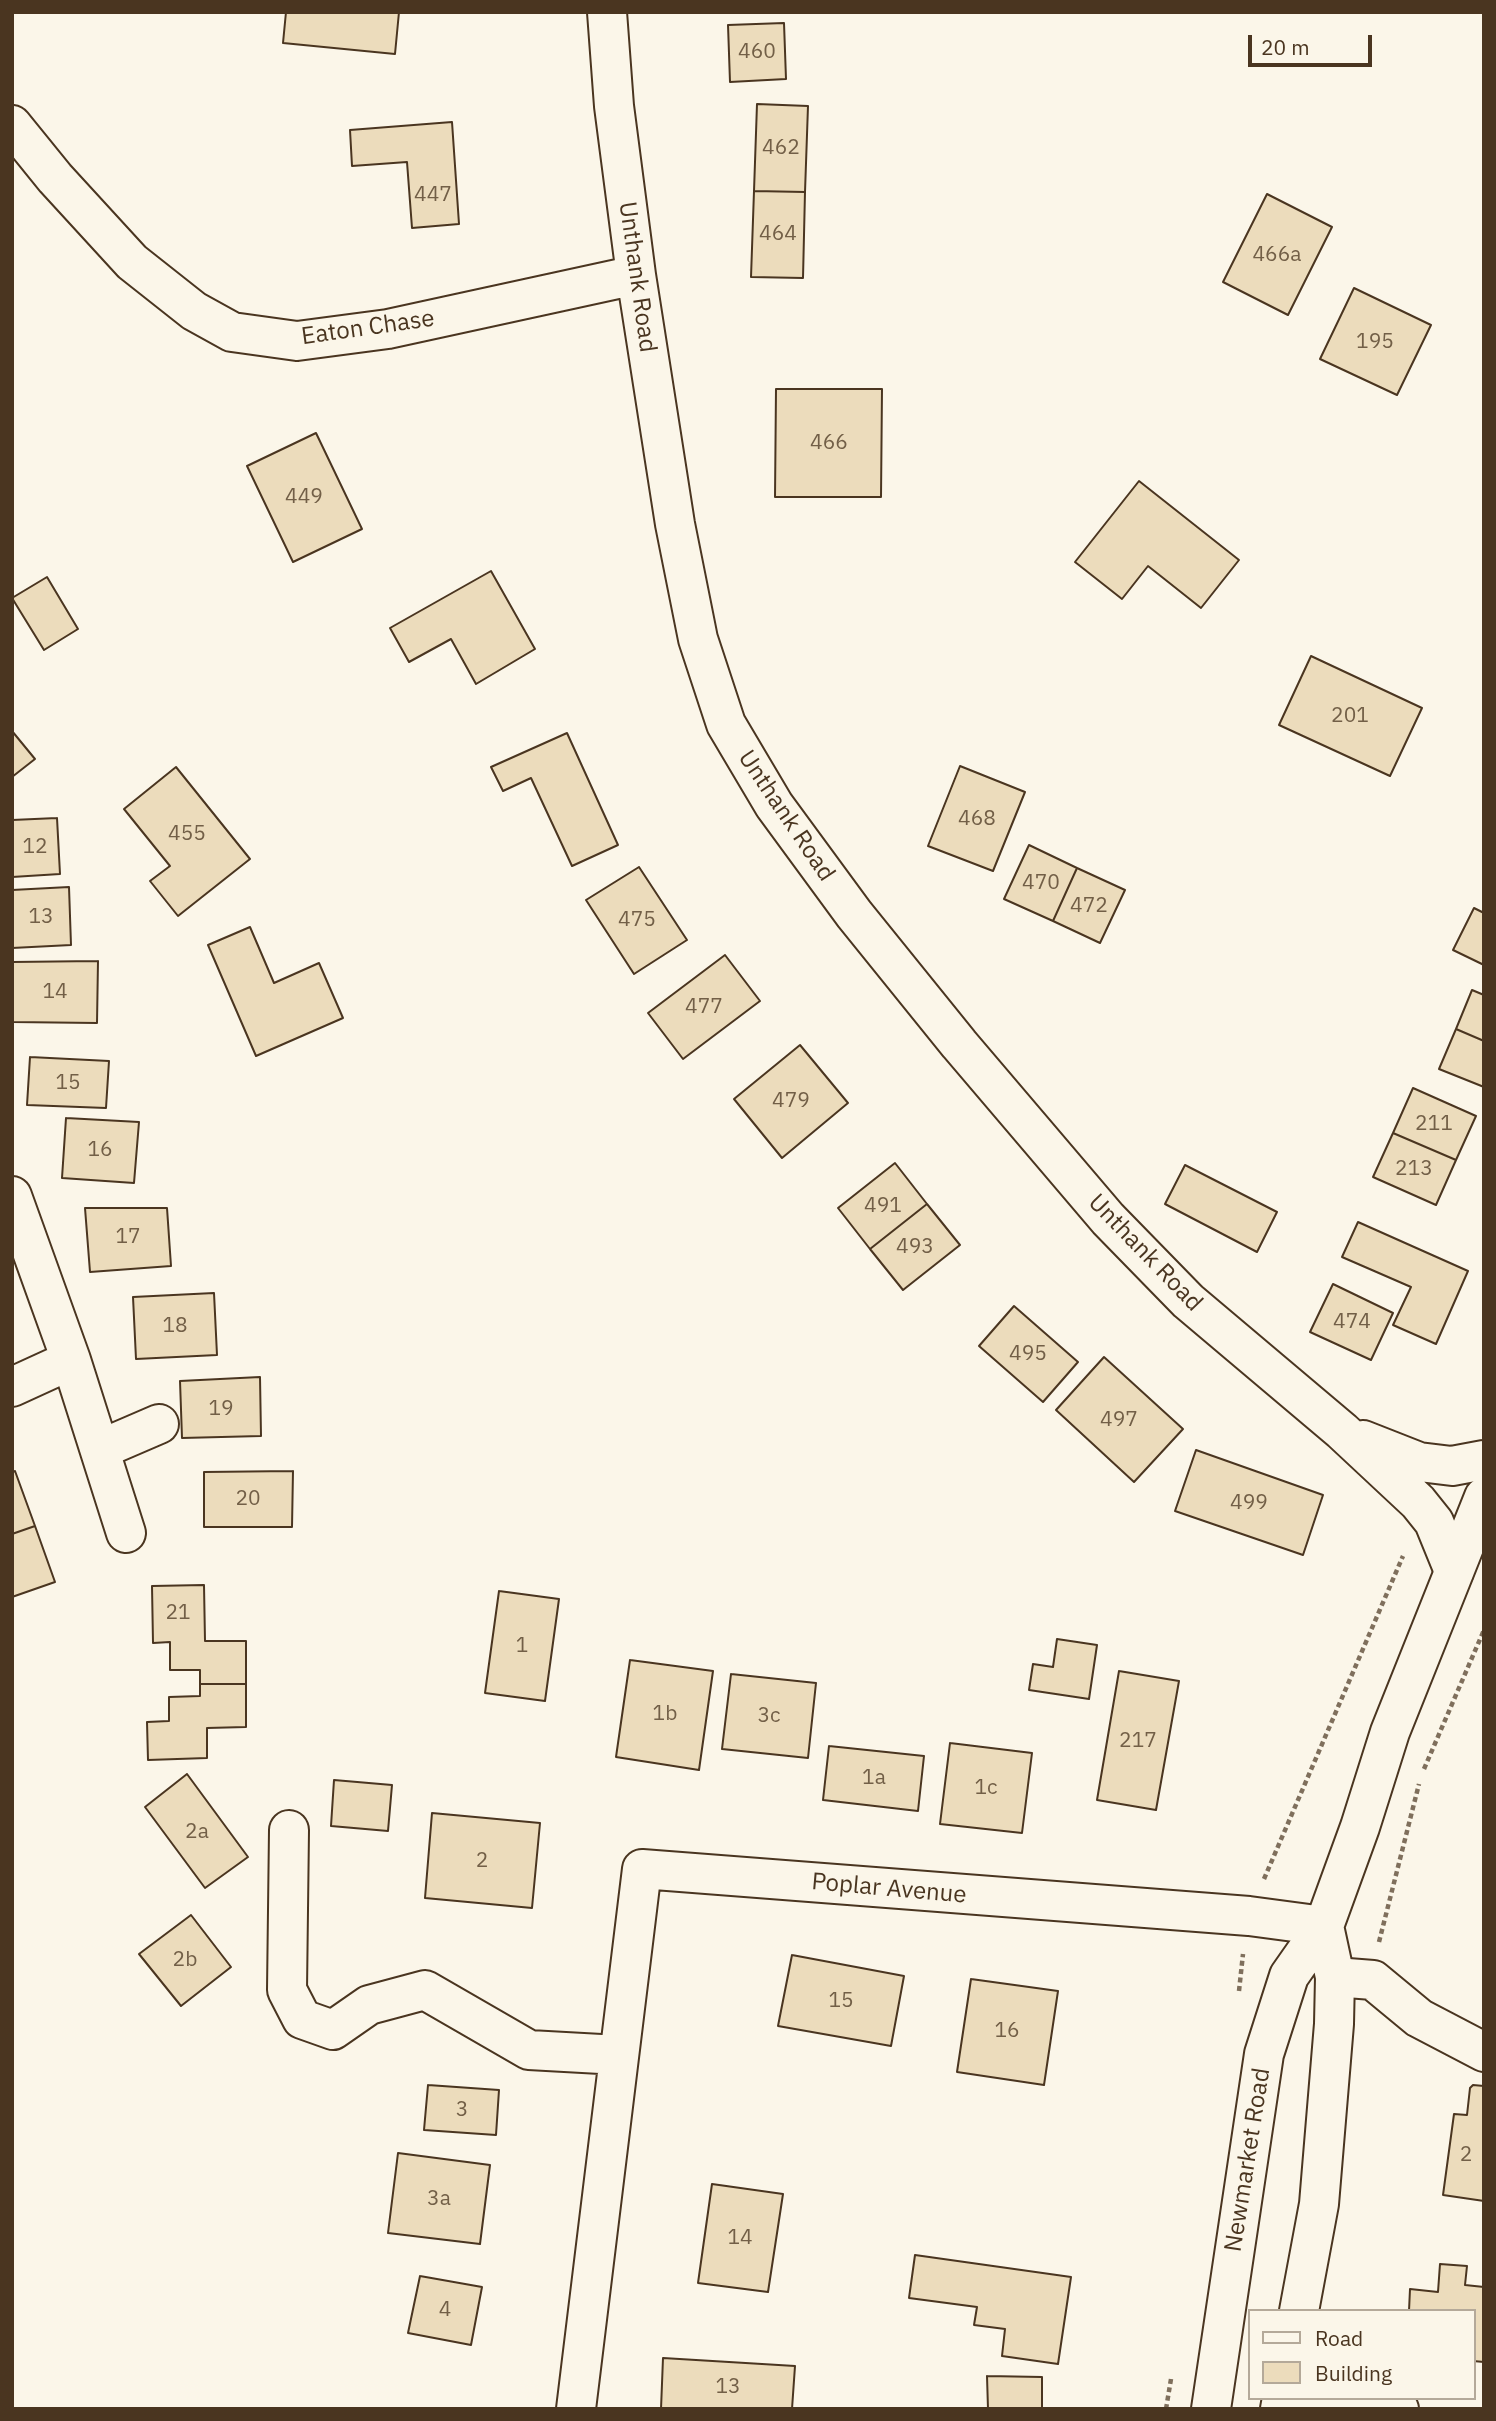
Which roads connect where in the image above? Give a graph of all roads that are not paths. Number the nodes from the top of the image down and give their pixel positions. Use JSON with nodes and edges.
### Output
{"nodes":[{"id":1,"x":607,"y":12,"type":"edge"},
{"id":2,"x":12,"y":125,"type":"edge"},
{"id":3,"x":636,"y":275,"type":"junction"},
{"id":4,"x":12,"y":1196,"type":"edge"},
{"id":5,"x":71,"y":1360,"type":"junction"},
{"id":6,"x":12,"y":1387,"type":"edge"},
{"id":7,"x":159,"y":1424,"type":"dead end"},
{"id":8,"x":1342,"y":1431,"type":"junction"},
{"id":9,"x":101,"y":1450,"type":"junction"},
{"id":10,"x":1484,"y":1460,"type":"edge"},
{"id":11,"x":1484,"y":1497,"type":"edge"},
{"id":12,"x":126,"y":1533,"type":"dead end"},
{"id":13,"x":1454,"y":1571,"type":"junction"},
{"id":14,"x":289,"y":1830,"type":"dead end"},
{"id":15,"x":1324,"y":1926,"type":"junction"},
{"id":16,"x":1335,"y":1977,"type":"junction"},
{"id":17,"x":1484,"y":2052,"type":"edge"},
{"id":18,"x":619,"y":2055,"type":"junction"},
{"id":19,"x":1319,"y":2204,"type":"junction"},
{"id":20,"x":1299,"y":2309,"type":"edge"},
{"id":21,"x":1315,"y":2309,"type":"edge"},
{"id":22,"x":1340,"y":2400,"type":"edge"},
{"id":23,"x":576,"y":2409,"type":"edge"},
{"id":24,"x":1211,"y":2409,"type":"edge"},
{"id":25,"x":1399,"y":2409,"type":"edge"}],
"edges":[{"from":1,"to":3,"type":"main road","name":"Unthank Road"},
{"from":2,"to":3,"type":"main road","name":"Eaton Chase"},
{"from":3,"to":8,"type":"main road","name":"Unthank Road"},
{"from":4,"to":5,"type":"main road"},
{"from":5,"to":6,"type":"main road"},
{"from":5,"to":9,"type":"main road"},
{"from":7,"to":9,"type":"main road"},
{"from":8,"to":10,"type":"main road","name":"Unthank Road"},
{"from":8,"to":13,"type":"main road","name":"Unthank Road"},
{"from":9,"to":12,"type":"main road"},
{"from":11,"to":13,"type":"main road","name":"Newmarket Road"},
{"from":13,"to":15,"type":"main road","name":"Newmarket Road"},
{"from":14,"to":18,"type":"main road"},
{"from":15,"to":16,"type":"main road"},
{"from":15,"to":18,"type":"main road","name":"Poplar Avenue"},
{"from":15,"to":24,"type":"main road","name":"Newmarket Road"},
{"from":16,"to":17,"type":"main road"},
{"from":16,"to":19,"type":"main road"},
{"from":18,"to":23,"type":"main road","name":"Poplar Avenue"},
{"from":19,"to":20,"type":"main road"},
{"from":19,"to":21,"type":"main road"},
{"from":22,"to":25,"type":"main road"}]}
